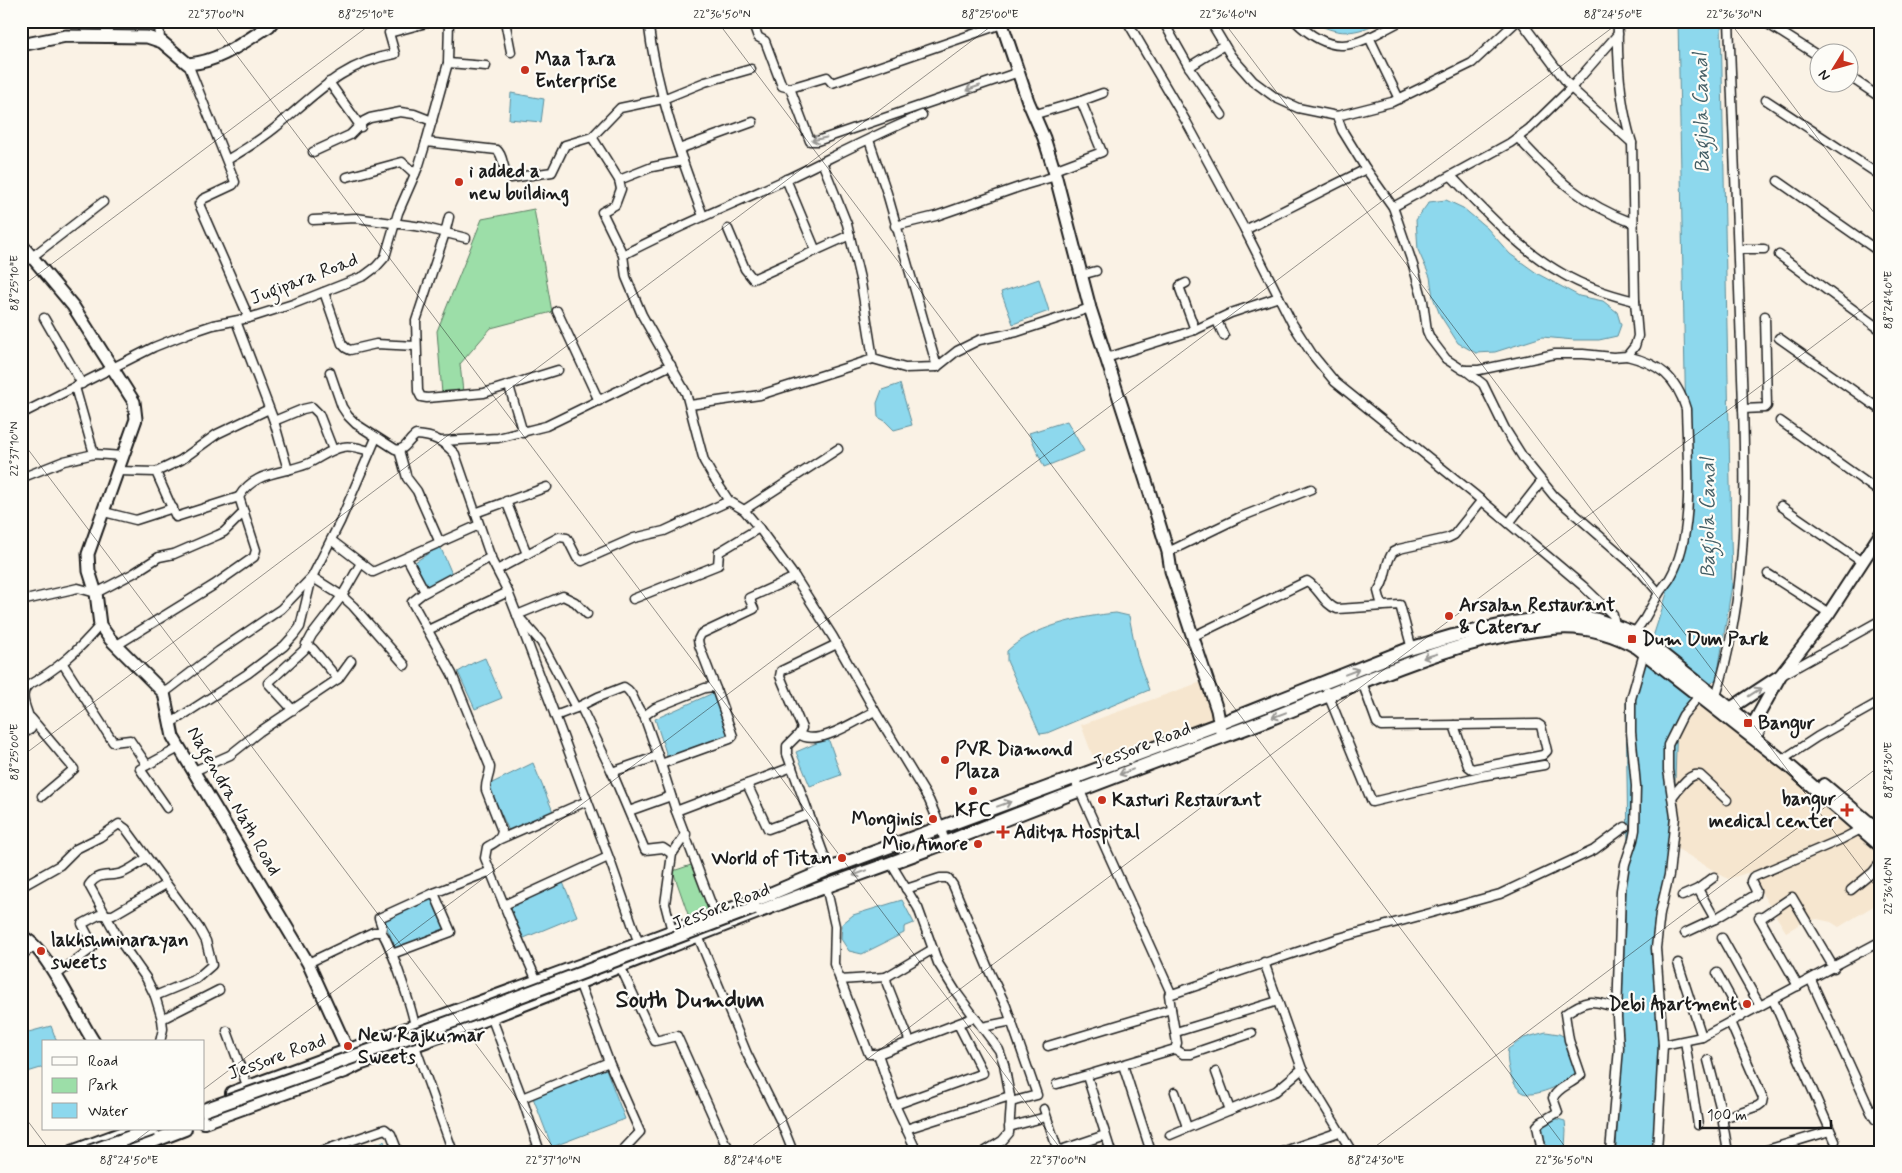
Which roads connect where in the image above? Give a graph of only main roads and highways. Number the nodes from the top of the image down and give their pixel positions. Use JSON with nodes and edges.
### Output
{"nodes":[{"id":1,"x":1455,"y":642,"type":"junction"},
{"id":2,"x":1221,"y":730,"type":"junction"},
{"id":3,"x":1750,"y":730,"type":"junction"},
{"id":4,"x":1076,"y":784,"type":"junction"},
{"id":5,"x":1881,"y":834,"type":"edge"},
{"id":6,"x":1881,"y":846,"type":"edge"},
{"id":7,"x":765,"y":903,"type":"junction"},
{"id":8,"x":205,"y":1104,"type":"edge"},
{"id":9,"x":205,"y":1110,"type":"edge"},
{"id":10,"x":205,"y":1122,"type":"edge"},
{"id":11,"x":131,"y":1130,"type":"edge"},
{"id":12,"x":150,"y":1130,"type":"edge"},
{"id":13,"x":182,"y":1130,"type":"edge"},
{"id":14,"x":151,"y":1147,"type":"edge"},
{"id":15,"x":72,"y":1152,"type":"edge"},
{"id":16,"x":89,"y":1152,"type":"edge"},
{"id":17,"x":125,"y":1152,"type":"edge"}],
"edges":[{"from":1,"to":2,"type":"main road","name":"Jessore Road","one_way":true},
{"from":2,"to":1,"type":"main road","name":"Jessore Road","one_way":true},
{"from":1,"to":3,"type":"main road","name":"Jessore Road"},
{"from":2,"to":4,"type":"main road","name":"Jessore Road"},
{"from":3,"to":5,"type":"main road"},
{"from":3,"to":6,"type":"main road"},
{"from":4,"to":7,"type":"main road","name":"Jessore Road","one_way":true},
{"from":7,"to":4,"type":"main road","name":"Jessore Road","one_way":true},
{"from":7,"to":8,"type":"main road","name":"Jessore Road"},
{"from":7,"to":9,"type":"main road","bridge":true},
{"from":7,"to":10,"type":"main road","name":"Jessore Road"},
{"from":11,"to":15,"type":"main road"},
{"from":12,"to":16,"type":"main road","bridge":true},
{"from":13,"to":14,"type":"main road"},
{"from":14,"to":17,"type":"main road"}]}
